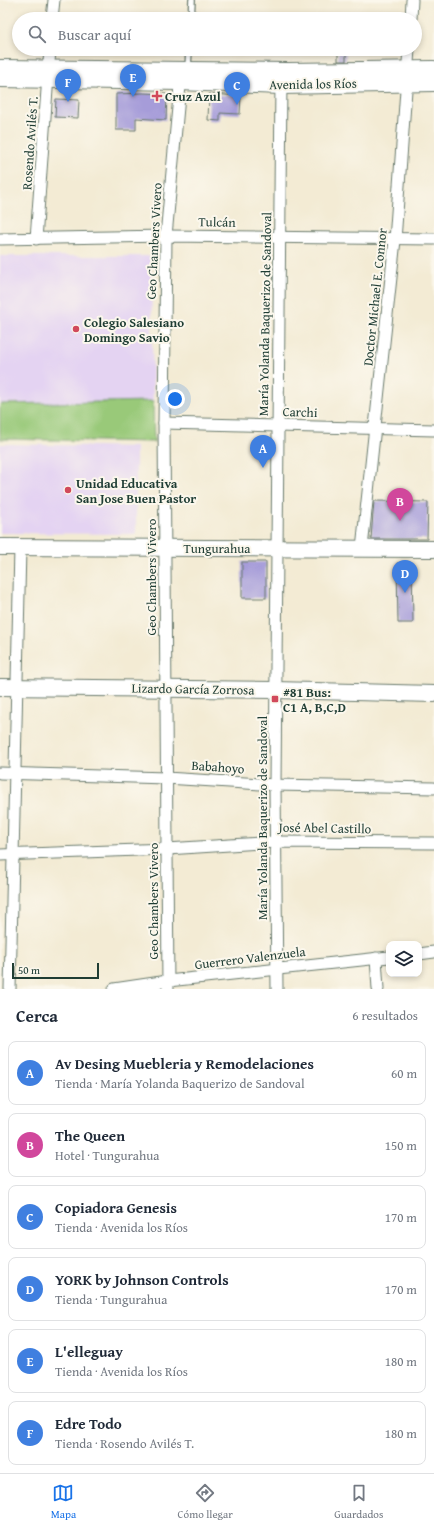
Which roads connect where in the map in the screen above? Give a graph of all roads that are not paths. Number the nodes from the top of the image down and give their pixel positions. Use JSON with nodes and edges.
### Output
{"nodes":[{"id":1,"x":54,"y":0,"type":"edge"},
{"id":2,"x":192,"y":0,"type":"edge"},
{"id":3,"x":412,"y":0,"type":"edge"},
{"id":4,"x":53,"y":12,"type":"edge"},
{"id":5,"x":191,"y":12,"type":"edge"},
{"id":6,"x":411,"y":12,"type":"edge"},
{"id":7,"x":50,"y":56,"type":"edge"},
{"id":8,"x":188,"y":56,"type":"edge"},
{"id":9,"x":408,"y":56,"type":"edge"},
{"id":10,"x":0,"y":68,"type":"edge"},
{"id":11,"x":434,"y":69,"type":"edge"},
{"id":12,"x":49,"y":75,"type":"junction"},
{"id":13,"x":184,"y":76,"type":"junction"},
{"id":14,"x":407,"y":76,"type":"junction"},
{"id":15,"x":281,"y":78,"type":"junction"},
{"id":16,"x":0,"y":79,"type":"edge"},
{"id":17,"x":434,"y":83,"type":"edge"},
{"id":18,"x":166,"y":236,"type":"junction"},
{"id":19,"x":280,"y":237,"type":"junction"},
{"id":20,"x":0,"y":239,"type":"edge"},
{"id":21,"x":36,"y":239,"type":"junction"},
{"id":22,"x":434,"y":239,"type":"edge"},
{"id":23,"x":395,"y":240,"type":"junction"},
{"id":24,"x":164,"y":423,"type":"junction"},
{"id":25,"x":278,"y":425,"type":"junction"},
{"id":26,"x":375,"y":429,"type":"junction"},
{"id":27,"x":434,"y":430,"type":"edge"},
{"id":28,"x":0,"y":547,"type":"edge"},
{"id":29,"x":165,"y":547,"type":"junction"},
{"id":30,"x":20,"y":548,"type":"junction"},
{"id":31,"x":277,"y":548,"type":"junction"},
{"id":32,"x":362,"y":548,"type":"junction"},
{"id":33,"x":434,"y":549,"type":"edge"},
{"id":34,"x":0,"y":687,"type":"edge"},
{"id":35,"x":17,"y":687,"type":"junction"},
{"id":36,"x":166,"y":689,"type":"junction"},
{"id":37,"x":275,"y":690,"type":"junction"},
{"id":38,"x":434,"y":694,"type":"edge"},
{"id":39,"x":0,"y":773,"type":"edge"},
{"id":40,"x":15,"y":774,"type":"junction"},
{"id":41,"x":166,"y":778,"type":"junction"},
{"id":42,"x":274,"y":785,"type":"junction"},
{"id":43,"x":434,"y":788,"type":"edge"},
{"id":44,"x":275,"y":842,"type":"junction"},
{"id":45,"x":434,"y":844,"type":"edge"},
{"id":46,"x":167,"y":849,"type":"junction"},
{"id":47,"x":13,"y":854,"type":"junction"},
{"id":48,"x":0,"y":855,"type":"edge"},
{"id":49,"x":434,"y":952,"type":"edge"},
{"id":50,"x":422,"y":954,"type":"edge"},
{"id":51,"x":386,"y":956,"type":"edge"},
{"id":52,"x":376,"y":958,"type":"junction"},
{"id":53,"x":277,"y":969,"type":"junction"},
{"id":54,"x":168,"y":985,"type":"edge"},
{"id":55,"x":10,"y":989,"type":"edge"},
{"id":56,"x":114,"y":989,"type":"edge"},
{"id":57,"x":277,"y":989,"type":"edge"},
{"id":58,"x":378,"y":989,"type":"edge"}],
"edges":[{"from":1,"to":4,"type":"street"},
{"from":2,"to":5,"type":"lane"},
{"from":3,"to":6,"type":"street"},
{"from":7,"to":12,"type":"street","name":"Rosendo Avilés T."},
{"from":8,"to":13,"type":"lane"},
{"from":9,"to":14,"type":"street","name":"Doctor Michael E. Connor"},
{"from":10,"to":12,"type":"main road","name":"Avenida los Ríos"},
{"from":11,"to":14,"type":"main road","name":"Avenida los Ríos"},
{"from":12,"to":13,"type":"main road","name":"Avenida los Ríos"},
{"from":12,"to":16,"type":"main road","name":"Avenida los Ríos"},
{"from":12,"to":21,"type":"street","name":"Rosendo Avilés T."},
{"from":13,"to":15,"type":"main road","name":"Avenida los Ríos"},
{"from":13,"to":18,"type":"street","name":"Geo Chambers Vivero"},
{"from":14,"to":15,"type":"main road","name":"Avenida los Ríos"},
{"from":14,"to":17,"type":"main road","name":"Avenida los Ríos"},
{"from":14,"to":23,"type":"street","name":"Doctor Michael E. Connor"},
{"from":15,"to":19,"type":"street","name":"María Yolanda Baquerizo de Sandoval"},
{"from":18,"to":19,"type":"street","name":"Tulcán"},
{"from":18,"to":21,"type":"street","name":"Tulcán"},
{"from":18,"to":24,"type":"street","name":"Geo Chambers Vivero"},
{"from":19,"to":23,"type":"street","name":"Tulcán"},
{"from":19,"to":25,"type":"street","name":"María Yolanda Baquerizo de Sandoval"},
{"from":20,"to":21,"type":"street","name":"Tulcán"},
{"from":22,"to":23,"type":"street","name":"Tulcán"},
{"from":23,"to":26,"type":"street","name":"Doctor Michael E. Connor"},
{"from":24,"to":25,"type":"street","name":"Carchi"},
{"from":24,"to":29,"type":"street","name":"Geo Chambers Vivero"},
{"from":25,"to":26,"type":"street","name":"Carchi"},
{"from":25,"to":31,"type":"street","name":"María Yolanda Baquerizo de Sandoval"},
{"from":26,"to":27,"type":"street","name":"Carchi"},
{"from":26,"to":32,"type":"street","name":"Doctor Michael E. Connor"},
{"from":28,"to":30,"type":"main road","name":"Tungurahua"},
{"from":29,"to":30,"type":"main road","name":"Tungurahua"},
{"from":29,"to":31,"type":"main road","name":"Tungurahua"},
{"from":29,"to":36,"type":"street","name":"Geo Chambers Vivero"},
{"from":30,"to":35,"type":"street"},
{"from":31,"to":32,"type":"main road","name":"Tungurahua"},
{"from":31,"to":37,"type":"street","name":"María Yolanda Baquerizo de Sandoval"},
{"from":32,"to":33,"type":"main road","name":"Tungurahua"},
{"from":34,"to":35,"type":"main road","name":"Lizardo García Zorrosa"},
{"from":35,"to":36,"type":"main road","name":"Lizardo García Zorrosa"},
{"from":35,"to":40,"type":"street"},
{"from":36,"to":37,"type":"main road","name":"Lizardo García Zorrosa"},
{"from":36,"to":41,"type":"street","name":"Geo Chambers Vivero"},
{"from":37,"to":38,"type":"main road","name":"Lizardo García Zorrosa"},
{"from":37,"to":42,"type":"street","name":"María Yolanda Baquerizo de Sandoval"},
{"from":39,"to":40,"type":"street","name":"Babahoyo"},
{"from":40,"to":41,"type":"street","name":"Babahoyo"},
{"from":40,"to":47,"type":"street"},
{"from":41,"to":42,"type":"street","name":"Babahoyo"},
{"from":41,"to":46,"type":"street","name":"Geo Chambers Vivero"},
{"from":42,"to":43,"type":"street","name":"Babahoyo"},
{"from":42,"to":44,"type":"street","name":"María Yolanda Baquerizo de Sandoval"},
{"from":44,"to":45,"type":"street","name":"José Abel Castillo"},
{"from":44,"to":46,"type":"street","name":"José Abel Castillo"},
{"from":44,"to":53,"type":"street","name":"María Yolanda Baquerizo de Sandoval"},
{"from":46,"to":47,"type":"street","name":"José Abel Castillo"},
{"from":46,"to":54,"type":"street","name":"Geo Chambers Vivero"},
{"from":47,"to":48,"type":"street","name":"José Abel Castillo"},
{"from":47,"to":55,"type":"street"},
{"from":49,"to":50,"type":"street"},
{"from":51,"to":52,"type":"street","name":"Guerrero Valenzuela"},
{"from":52,"to":53,"type":"street","name":"Guerrero Valenzuela"},
{"from":52,"to":58,"type":"street"},
{"from":53,"to":54,"type":"street","name":"Guerrero Valenzuela"},
{"from":53,"to":57,"type":"street","name":"María Yolanda Baquerizo de Sandoval"},
{"from":54,"to":56,"type":"street","name":"Guerrero Valenzuela"}]}
